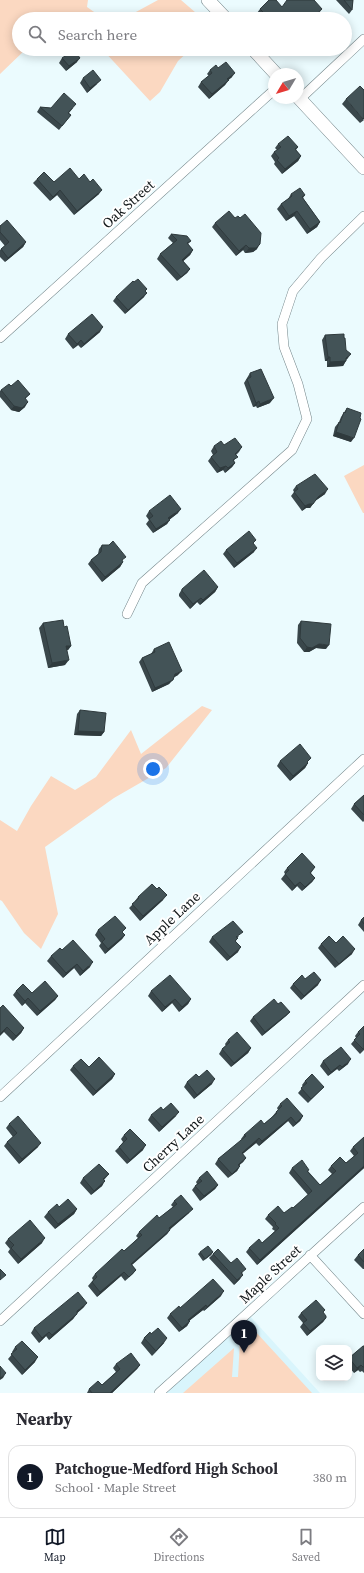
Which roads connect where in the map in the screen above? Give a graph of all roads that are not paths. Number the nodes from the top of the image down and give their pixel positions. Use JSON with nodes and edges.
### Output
{"nodes":[{"id":1,"x":208,"y":0,"type":"edge"},
{"id":2,"x":219,"y":12,"type":"edge"},
{"id":3,"x":364,"y":39,"type":"edge"},
{"id":4,"x":352,"y":50,"type":"edge"},
{"id":5,"x":259,"y":56,"type":"edge"},
{"id":6,"x":345,"y":56,"type":"edge"},
{"id":7,"x":270,"y":68,"type":"edge"},
{"id":8,"x":304,"y":93,"type":"edge"},
{"id":9,"x":268,"y":95,"type":"edge"},
{"id":10,"x":304,"y":103,"type":"edge"},
{"id":11,"x":364,"y":168,"type":"edge"},
{"id":12,"x":364,"y":216,"type":"edge"},
{"id":13,"x":0,"y":338,"type":"edge"},
{"id":14,"x":127,"y":614,"type":"dead end"},
{"id":15,"x":364,"y":760,"type":"edge"},
{"id":16,"x":364,"y":985,"type":"edge"},
{"id":17,"x":0,"y":1097,"type":"edge"},
{"id":18,"x":364,"y":1207,"type":"edge"},
{"id":19,"x":310,"y":1255,"type":"junction"},
{"id":20,"x":364,"y":1314,"type":"edge"},
{"id":21,"x":0,"y":1321,"type":"edge"},
{"id":22,"x":159,"y":1393,"type":"edge"}],
"edges":[{"from":1,"to":2,"type":"street"},
{"from":3,"to":4,"type":"street"},
{"from":5,"to":7,"type":"street"},
{"from":6,"to":8,"type":"street"},
{"from":9,"to":13,"type":"street","name":"Oak Street"},
{"from":10,"to":11,"type":"street"},
{"from":12,"to":14,"type":"street"},
{"from":15,"to":17,"type":"street","name":"Apple Lane"},
{"from":16,"to":21,"type":"street","name":"Cherry Lane"},
{"from":18,"to":19,"type":"street","name":"Maple Street"},
{"from":19,"to":20,"type":"street"},
{"from":19,"to":22,"type":"street","name":"Maple Street"}]}
